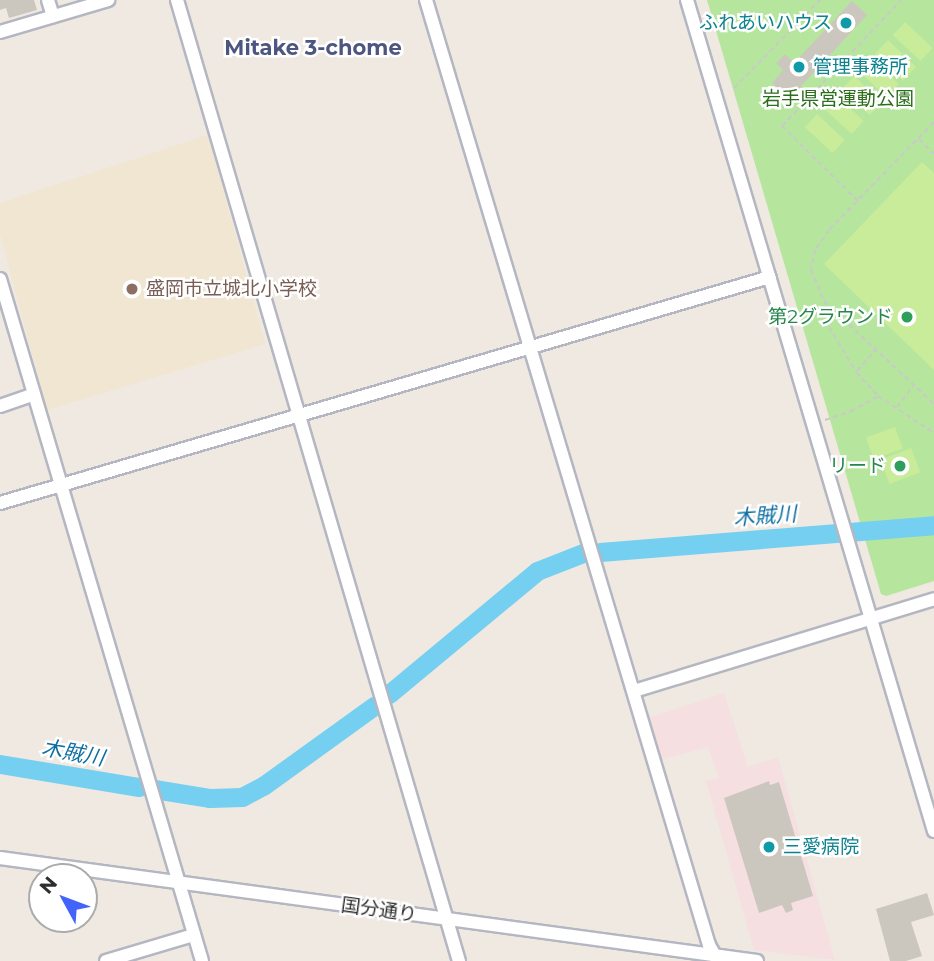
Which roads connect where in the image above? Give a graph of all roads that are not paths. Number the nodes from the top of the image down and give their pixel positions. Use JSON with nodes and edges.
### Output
{"nodes":[{"id":1,"x":48,"y":0,"type":"edge"},
{"id":2,"x":108,"y":0,"type":"edge"},
{"id":3,"x":177,"y":0,"type":"edge"},
{"id":4,"x":426,"y":0,"type":"edge"},
{"id":5,"x":687,"y":0,"type":"edge"},
{"id":6,"x":53,"y":16,"type":"junction"},
{"id":7,"x":0,"y":32,"type":"edge"},
{"id":8,"x":771,"y":277,"type":"junction"},
{"id":9,"x":0,"y":279,"type":"edge"},
{"id":10,"x":530,"y":348,"type":"junction"},
{"id":11,"x":34,"y":394,"type":"junction"},
{"id":12,"x":0,"y":406,"type":"edge"},
{"id":13,"x":298,"y":418,"type":"junction"},
{"id":14,"x":59,"y":485,"type":"junction"},
{"id":15,"x":0,"y":503,"type":"edge"},
{"id":16,"x":934,"y":599,"type":"edge"},
{"id":17,"x":874,"y":619,"type":"junction"},
{"id":18,"x":634,"y":691,"type":"junction"},
{"id":19,"x":934,"y":831,"type":"edge"},
{"id":20,"x":0,"y":858,"type":"edge"},
{"id":21,"x":176,"y":882,"type":"junction"},
{"id":22,"x":447,"y":919,"type":"junction"},
{"id":23,"x":194,"y":936,"type":"junction"},
{"id":24,"x":717,"y":958,"type":"edge"},
{"id":25,"x":106,"y":961,"type":"edge"},
{"id":26,"x":202,"y":961,"type":"edge"},
{"id":27,"x":459,"y":961,"type":"edge"},
{"id":28,"x":757,"y":961,"type":"edge"}],
"edges":[{"from":1,"to":6,"type":"street"},
{"from":2,"to":6,"type":"street"},
{"from":3,"to":13,"type":"street"},
{"from":4,"to":10,"type":"street"},
{"from":5,"to":8,"type":"street"},
{"from":6,"to":7,"type":"street"},
{"from":8,"to":10,"type":"street"},
{"from":8,"to":17,"type":"street"},
{"from":9,"to":11,"type":"street"},
{"from":10,"to":13,"type":"street"},
{"from":10,"to":18,"type":"street"},
{"from":11,"to":12,"type":"street"},
{"from":11,"to":14,"type":"street"},
{"from":13,"to":14,"type":"street"},
{"from":13,"to":22,"type":"street"},
{"from":14,"to":15,"type":"street"},
{"from":14,"to":21,"type":"street"},
{"from":16,"to":17,"type":"street"},
{"from":17,"to":18,"type":"street"},
{"from":17,"to":19,"type":"street"},
{"from":18,"to":24,"type":"street"},
{"from":20,"to":21,"type":"street","name":"国分通り"},
{"from":21,"to":22,"type":"street","name":"国分通り"},
{"from":21,"to":23,"type":"street"},
{"from":22,"to":24,"type":"street","name":"国分通り"},
{"from":22,"to":27,"type":"street"},
{"from":23,"to":25,"type":"street"},
{"from":23,"to":26,"type":"street"},
{"from":24,"to":28,"type":"street","name":"国分通り"}]}
